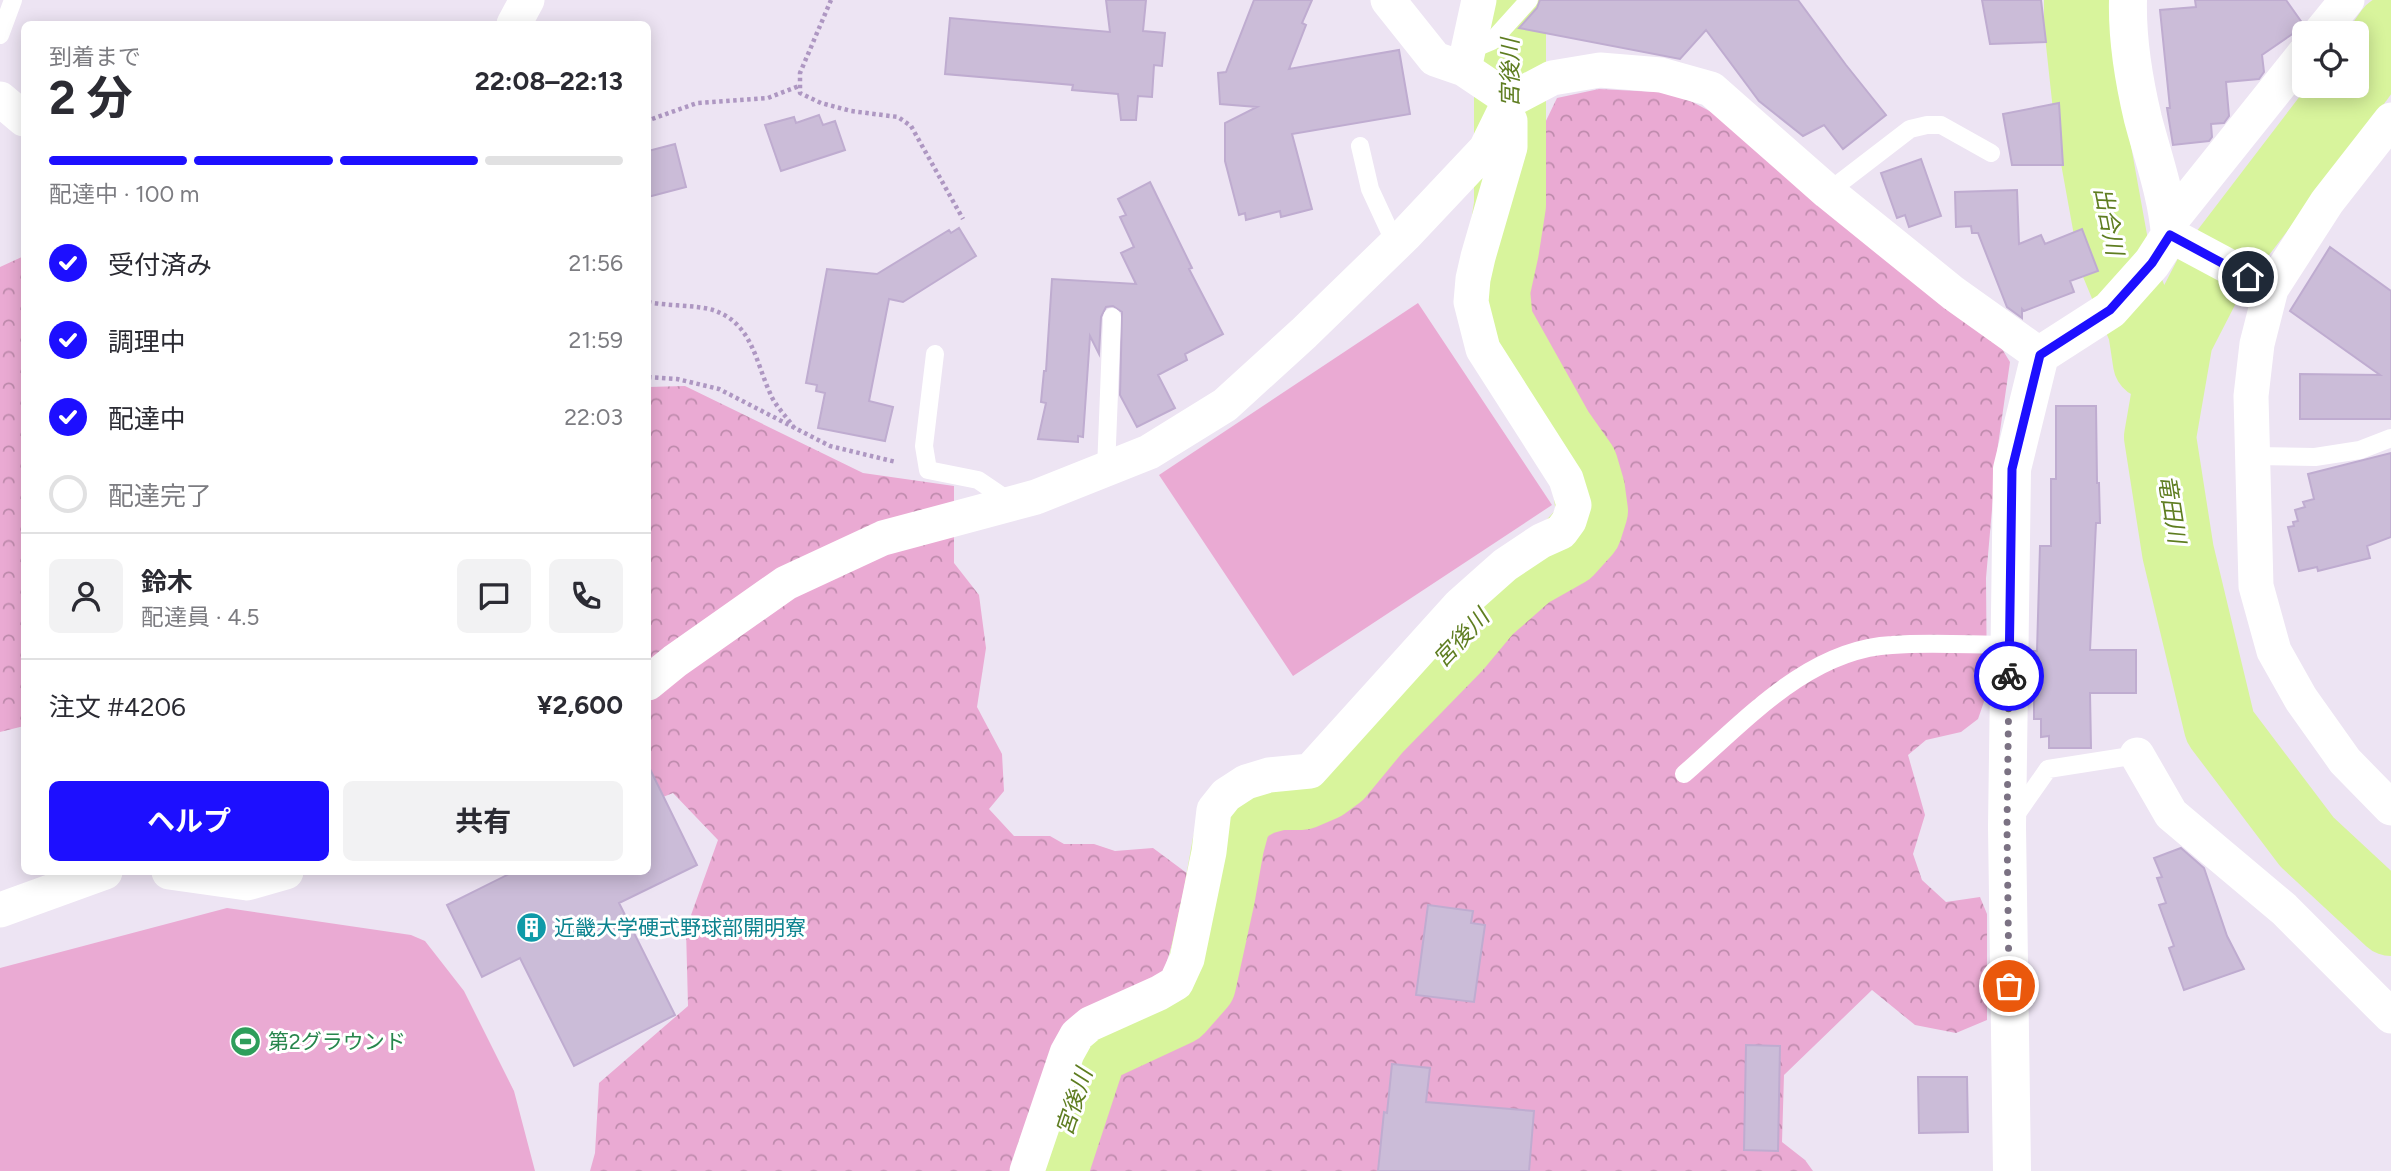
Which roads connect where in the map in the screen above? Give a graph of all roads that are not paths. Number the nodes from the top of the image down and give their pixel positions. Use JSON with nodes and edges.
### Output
{"nodes":[{"id":1,"x":13,"y":0,"type":"edge"},
{"id":2,"x":527,"y":0,"type":"edge"},
{"id":3,"x":1388,"y":0,"type":"edge"},
{"id":4,"x":1479,"y":0,"type":"edge"},
{"id":5,"x":1529,"y":0,"type":"edge"},
{"id":6,"x":2128,"y":0,"type":"edge"},
{"id":7,"x":2347,"y":0,"type":"edge"},
{"id":8,"x":516,"y":21,"type":"edge"},
{"id":9,"x":2330,"y":21,"type":"edge"},
{"id":10,"x":0,"y":35,"type":"edge"},
{"id":11,"x":1466,"y":60,"type":"junction"},
{"id":12,"x":2292,"y":70,"type":"edge"},
{"id":13,"x":0,"y":99,"type":"edge"},
{"id":14,"x":1510,"y":100,"type":"junction"},
{"id":15,"x":21,"y":116,"type":"edge"},
{"id":16,"x":2391,"y":120,"type":"edge"},
{"id":17,"x":1360,"y":146,"type":"dead end"},
{"id":18,"x":1991,"y":153,"type":"dead end"},
{"id":19,"x":1828,"y":192,"type":"junction"},
{"id":20,"x":2164,"y":240,"type":"junction"},
{"id":21,"x":1395,"y":243,"type":"junction"},
{"id":22,"x":2271,"y":289,"type":"junction"},
{"id":23,"x":1112,"y":317,"type":"dead end"},
{"id":24,"x":935,"y":354,"type":"dead end"},
{"id":25,"x":2040,"y":355,"type":"junction"},
{"id":26,"x":2391,"y":438,"type":"edge"},
{"id":27,"x":2253,"y":456,"type":"junction"},
{"id":28,"x":1106,"y":469,"type":"junction"},
{"id":29,"x":1012,"y":503,"type":"junction"},
{"id":30,"x":2010,"y":645,"type":"junction"},
{"id":31,"x":651,"y":681,"type":"edge"},
{"id":32,"x":2137,"y":755,"type":"joint"},
{"id":33,"x":1684,"y":774,"type":"dead end"},
{"id":34,"x":2391,"y":808,"type":"edge"},
{"id":35,"x":2007,"y":827,"type":"junction"},
{"id":36,"x":95,"y":875,"type":"edge"},
{"id":37,"x":190,"y":875,"type":"edge"},
{"id":38,"x":275,"y":875,"type":"edge"},
{"id":39,"x":0,"y":910,"type":"edge"},
{"id":40,"x":2391,"y":1016,"type":"edge"},
{"id":41,"x":1027,"y":1171,"type":"edge"},
{"id":42,"x":2012,"y":1171,"type":"edge"}],
"edges":[{"from":1,"to":10,"type":"lane"},
{"from":2,"to":8,"type":"street"},
{"from":3,"to":11,"type":"street"},
{"from":4,"to":11,"type":"street"},
{"from":5,"to":11,"type":"lane"},
{"from":6,"to":20,"type":"street"},
{"from":7,"to":9,"type":"street"},
{"from":11,"to":14,"type":"street"},
{"from":12,"to":20,"type":"street"},
{"from":13,"to":15,"type":"street"},
{"from":14,"to":19,"type":"street"},
{"from":14,"to":21,"type":"street"},
{"from":14,"to":41,"type":"street"},
{"from":16,"to":22,"type":"street"},
{"from":17,"to":21,"type":"lane"},
{"from":18,"to":19,"type":"lane"},
{"from":19,"to":25,"type":"street"},
{"from":20,"to":22,"type":"street"},
{"from":20,"to":25,"type":"street"},
{"from":21,"to":28,"type":"street"},
{"from":22,"to":27,"type":"street"},
{"from":23,"to":28,"type":"lane"},
{"from":24,"to":29,"type":"lane"},
{"from":25,"to":30,"type":"street"},
{"from":26,"to":27,"type":"lane"},
{"from":27,"to":34,"type":"street"},
{"from":28,"to":29,"type":"street"},
{"from":29,"to":31,"type":"street"},
{"from":30,"to":33,"type":"lane"},
{"from":30,"to":35,"type":"street"},
{"from":32,"to":35,"type":"lane"},
{"from":32,"to":40,"type":"street"},
{"from":35,"to":42,"type":"street"},
{"from":36,"to":39,"type":"street"},
{"from":37,"to":38,"type":"street"}]}
